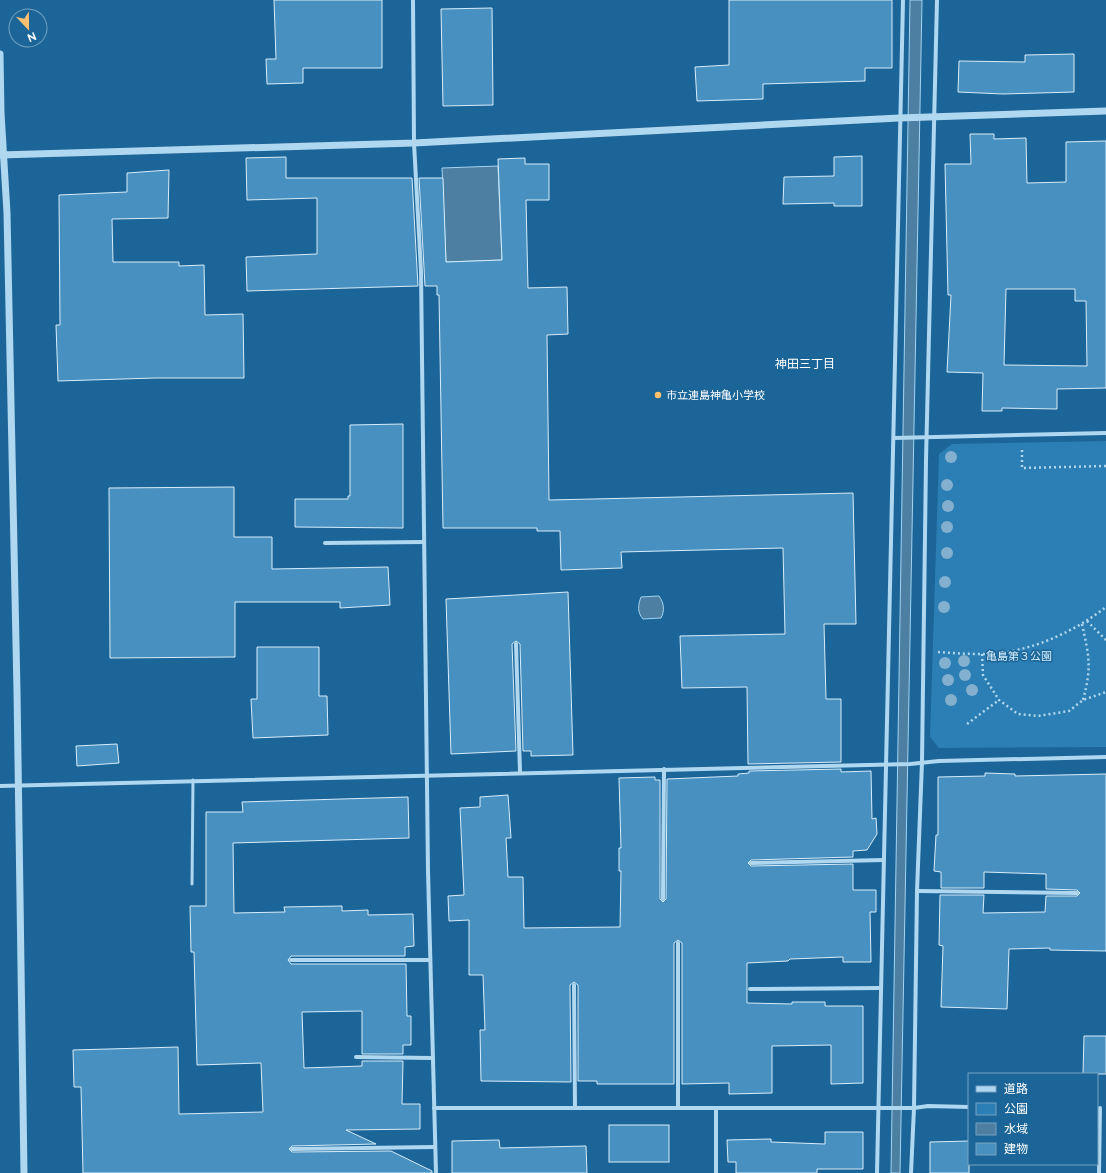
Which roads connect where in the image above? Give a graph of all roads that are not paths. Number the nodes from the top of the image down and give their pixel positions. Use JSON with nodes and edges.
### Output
{"nodes":[{"id":1,"x":413,"y":0,"type":"edge"},
{"id":2,"x":903,"y":0,"type":"edge"},
{"id":3,"x":937,"y":0,"type":"edge"},
{"id":4,"x":0,"y":54,"type":"edge"},
{"id":5,"x":1106,"y":111,"type":"edge"},
{"id":6,"x":935,"y":117,"type":"junction"},
{"id":7,"x":903,"y":118,"type":"junction"},
{"id":8,"x":414,"y":143,"type":"junction"},
{"id":9,"x":2,"y":155,"type":"edge"},
{"id":10,"x":1106,"y":434,"type":"edge"},
{"id":11,"x":894,"y":438,"type":"junction"},
{"id":12,"x":927,"y":438,"type":"junction"},
{"id":13,"x":424,"y":542,"type":"junction"},
{"id":14,"x":325,"y":543,"type":"dead end"},
{"id":15,"x":516,"y":644,"type":"dead end"},
{"id":16,"x":1106,"y":756,"type":"edge"},
{"id":17,"x":922,"y":762,"type":"junction"},
{"id":18,"x":886,"y":764,"type":"junction"},
{"id":19,"x":664,"y":769,"type":"junction"},
{"id":20,"x":520,"y":772,"type":"junction"},
{"id":21,"x":428,"y":774,"type":"junction"},
{"id":22,"x":193,"y":780,"type":"junction"},
{"id":23,"x":19,"y":785,"type":"junction"},
{"id":24,"x":0,"y":786,"type":"edge"},
{"id":25,"x":884,"y":860,"type":"junction"},
{"id":26,"x":751,"y":863,"type":"dead end"},
{"id":27,"x":192,"y":884,"type":"dead end"},
{"id":28,"x":917,"y":891,"type":"junction"},
{"id":29,"x":1076,"y":892,"type":"dead end"},
{"id":30,"x":663,"y":899,"type":"dead end"},
{"id":31,"x":678,"y":943,"type":"dead end"},
{"id":32,"x":291,"y":960,"type":"dead end"},
{"id":33,"x":430,"y":960,"type":"junction"},
{"id":34,"x":574,"y":985,"type":"dead end"},
{"id":35,"x":880,"y":988,"type":"junction"},
{"id":36,"x":750,"y":989,"type":"dead end"},
{"id":37,"x":356,"y":1057,"type":"dead end"},
{"id":38,"x":432,"y":1058,"type":"junction"},
{"id":39,"x":968,"y":1106,"type":"edge"},
{"id":40,"x":678,"y":1107,"type":"junction"},
{"id":41,"x":878,"y":1107,"type":"junction"},
{"id":42,"x":434,"y":1108,"type":"junction"},
{"id":43,"x":575,"y":1108,"type":"junction"},
{"id":44,"x":716,"y":1108,"type":"junction"},
{"id":45,"x":914,"y":1108,"type":"junction"},
{"id":46,"x":1098,"y":1108,"type":"edge"},
{"id":47,"x":1106,"y":1108,"type":"edge"},
{"id":48,"x":435,"y":1147,"type":"junction"},
{"id":49,"x":292,"y":1149,"type":"dead end"},
{"id":50,"x":24,"y":1173,"type":"edge"},
{"id":51,"x":436,"y":1173,"type":"edge"},
{"id":52,"x":716,"y":1173,"type":"edge"},
{"id":53,"x":877,"y":1173,"type":"edge"},
{"id":54,"x":911,"y":1173,"type":"edge"},
{"id":55,"x":1099,"y":1173,"type":"edge"}],
"edges":[{"from":1,"to":8,"type":"street"},
{"from":2,"to":7,"type":"street"},
{"from":3,"to":6,"type":"street"},
{"from":4,"to":9,"type":"street"},
{"from":5,"to":6,"type":"street"},
{"from":6,"to":7,"type":"street"},
{"from":6,"to":12,"type":"street"},
{"from":7,"to":8,"type":"street"},
{"from":7,"to":11,"type":"street"},
{"from":8,"to":9,"type":"street"},
{"from":8,"to":13,"type":"street"},
{"from":9,"to":23,"type":"street"},
{"from":10,"to":12,"type":"street"},
{"from":11,"to":12,"type":"street"},
{"from":11,"to":18,"type":"street"},
{"from":12,"to":17,"type":"street"},
{"from":13,"to":14,"type":"street"},
{"from":13,"to":21,"type":"street"},
{"from":15,"to":20,"type":"street"},
{"from":16,"to":17,"type":"street"},
{"from":17,"to":18,"type":"street"},
{"from":17,"to":28,"type":"street"},
{"from":18,"to":19,"type":"street"},
{"from":18,"to":25,"type":"street"},
{"from":19,"to":20,"type":"street"},
{"from":19,"to":30,"type":"street"},
{"from":20,"to":21,"type":"street"},
{"from":21,"to":22,"type":"street"},
{"from":21,"to":33,"type":"street"},
{"from":22,"to":23,"type":"street"},
{"from":22,"to":27,"type":"lane"},
{"from":23,"to":24,"type":"street"},
{"from":23,"to":50,"type":"street"},
{"from":25,"to":26,"type":"street"},
{"from":25,"to":35,"type":"street"},
{"from":28,"to":29,"type":"street"},
{"from":28,"to":45,"type":"street"},
{"from":31,"to":40,"type":"street"},
{"from":32,"to":33,"type":"street"},
{"from":33,"to":38,"type":"street"},
{"from":34,"to":43,"type":"street"},
{"from":35,"to":36,"type":"street"},
{"from":35,"to":41,"type":"street"},
{"from":37,"to":38,"type":"street"},
{"from":38,"to":42,"type":"street"},
{"from":39,"to":45,"type":"street"},
{"from":40,"to":43,"type":"street"},
{"from":40,"to":44,"type":"street"},
{"from":41,"to":44,"type":"street"},
{"from":41,"to":45,"type":"street"},
{"from":41,"to":53,"type":"street"},
{"from":42,"to":43,"type":"street"},
{"from":42,"to":48,"type":"street"},
{"from":44,"to":52,"type":"street"},
{"from":45,"to":54,"type":"street"},
{"from":46,"to":47,"type":"street"},
{"from":46,"to":55,"type":"street"},
{"from":48,"to":49,"type":"street"},
{"from":48,"to":51,"type":"street"}]}
